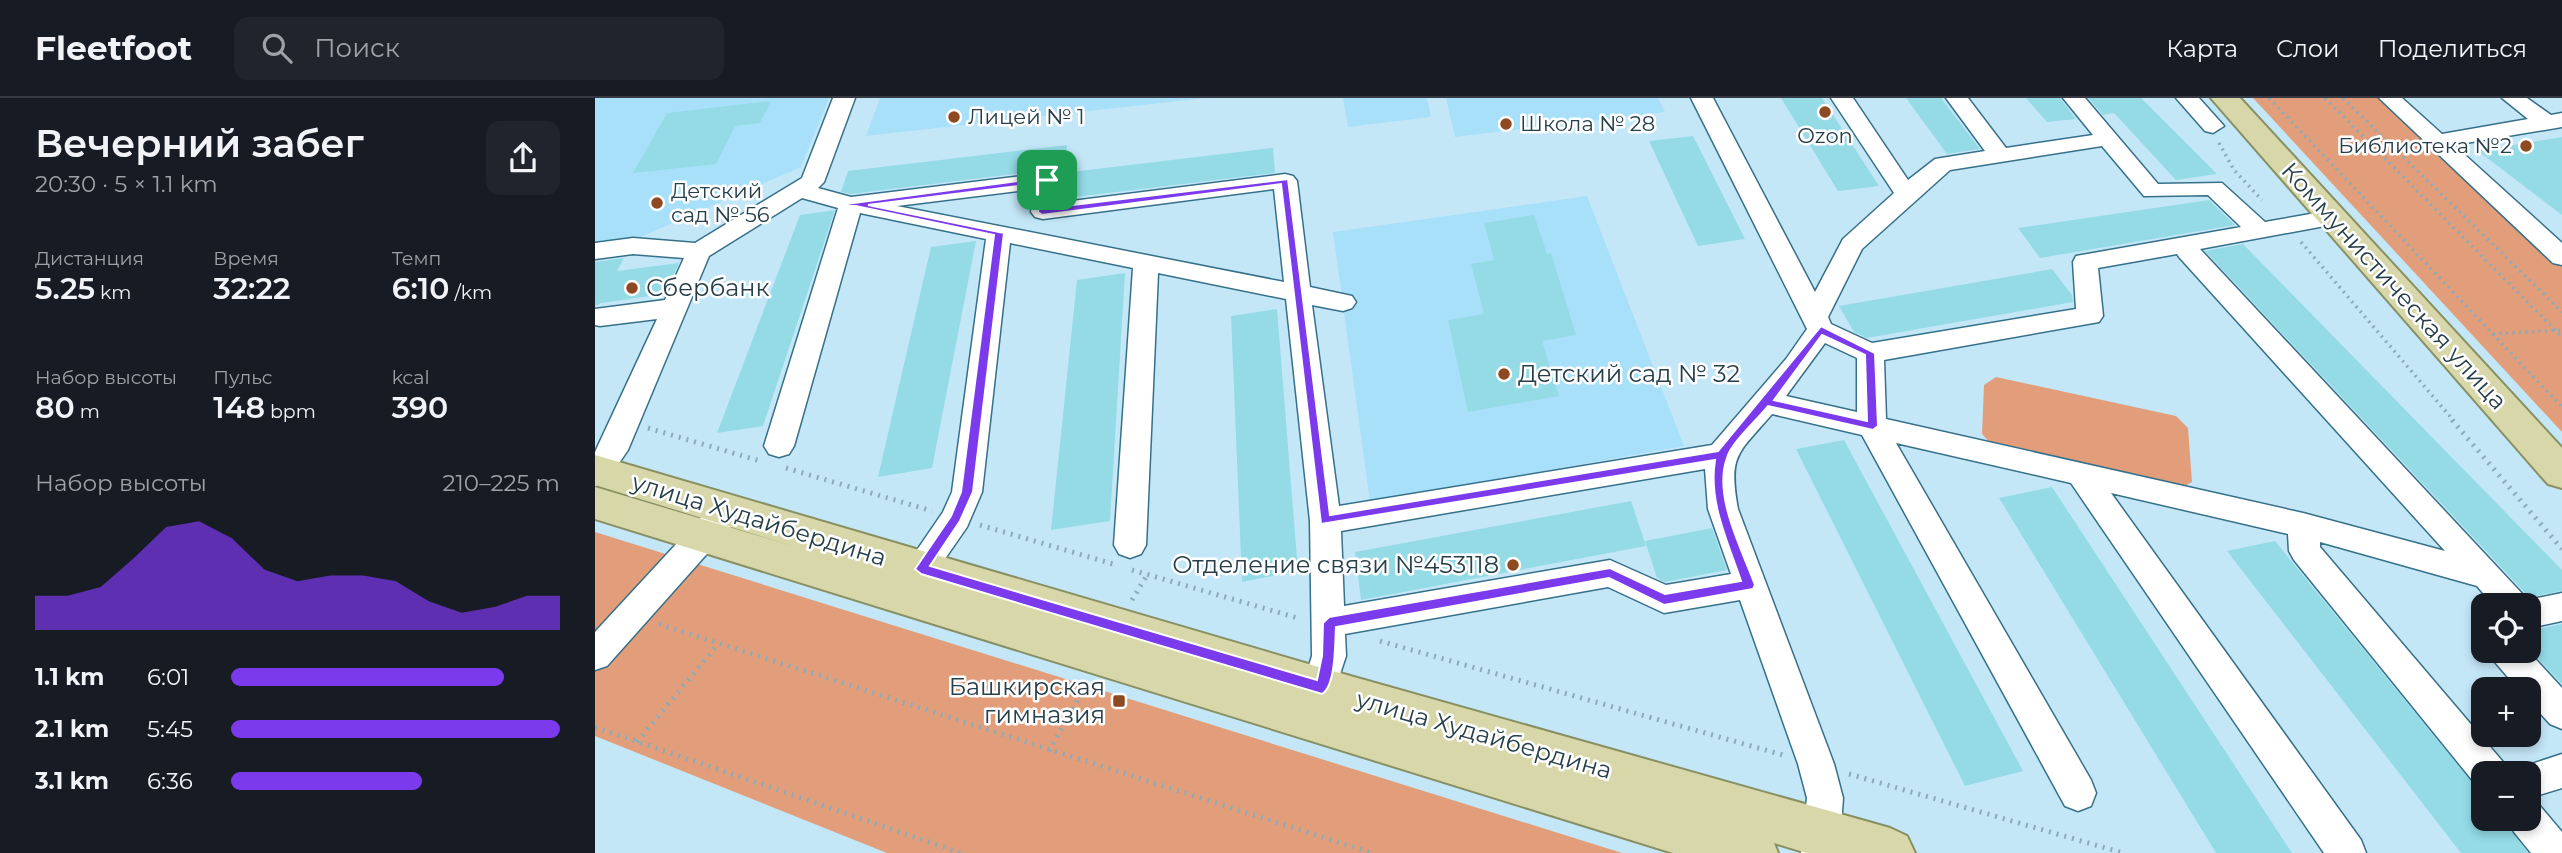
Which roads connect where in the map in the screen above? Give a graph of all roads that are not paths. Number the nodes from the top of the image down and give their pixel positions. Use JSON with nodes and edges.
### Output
{"nodes":[{"id":1,"x":844,"y":98,"type":"edge"},
{"id":2,"x":1702,"y":98,"type":"edge"},
{"id":3,"x":1842,"y":98,"type":"edge"},
{"id":4,"x":1957,"y":98,"type":"edge"},
{"id":5,"x":2074,"y":98,"type":"edge"},
{"id":6,"x":2187,"y":98,"type":"edge"},
{"id":7,"x":2391,"y":98,"type":"edge"},
{"id":8,"x":2513,"y":98,"type":"edge"},
{"id":9,"x":2219,"y":112,"type":"edge"},
{"id":10,"x":2555,"y":122,"type":"edge"},
{"id":11,"x":2108,"y":139,"type":"junction"},
{"id":12,"x":2437,"y":141,"type":"junction"},
{"id":13,"x":1999,"y":153,"type":"junction"},
{"id":14,"x":797,"y":191,"type":"junction"},
{"id":15,"x":1906,"y":194,"type":"junction"},
{"id":16,"x":851,"y":204,"type":"junction"},
{"id":17,"x":2333,"y":218,"type":"junction"},
{"id":18,"x":2260,"y":231,"type":"junction"},
{"id":19,"x":999,"y":233,"type":"junction"},
{"id":20,"x":595,"y":251,"type":"edge"},
{"id":21,"x":699,"y":251,"type":"junction"},
{"id":22,"x":2188,"y":251,"type":"dead end"},
{"id":23,"x":2562,"y":257,"type":"edge"},
{"id":24,"x":1146,"y":263,"type":"junction"},
{"id":25,"x":1298,"y":293,"type":"junction"},
{"id":26,"x":1343,"y":302,"type":"dead end"},
{"id":27,"x":672,"y":308,"type":"junction"},
{"id":28,"x":600,"y":317,"type":"dead end"},
{"id":29,"x":1818,"y":323,"type":"junction"},
{"id":30,"x":1870,"y":353,"type":"junction"},
{"id":31,"x":1766,"y":402,"type":"junction"},
{"id":32,"x":1873,"y":426,"type":"junction"},
{"id":33,"x":779,"y":446,"type":"dead end"},
{"id":34,"x":1721,"y":454,"type":"junction"},
{"id":35,"x":2562,"y":473,"type":"edge"},
{"id":36,"x":2081,"y":474,"type":"junction"},
{"id":37,"x":596,"y":480,"type":"edge"},
{"id":38,"x":1325,"y":521,"type":"junction"},
{"id":39,"x":714,"y":523,"type":"junction"},
{"id":40,"x":2303,"y":526,"type":"junction"},
{"id":41,"x":1131,"y":545,"type":"dead end"},
{"id":42,"x":2488,"y":576,"type":"junction"},
{"id":43,"x":911,"y":582,"type":"junction"},
{"id":44,"x":1749,"y":585,"type":"junction"},
{"id":45,"x":2503,"y":593,"type":"edge"},
{"id":46,"x":2562,"y":607,"type":"edge"},
{"id":47,"x":2541,"y":611,"type":"edge"},
{"id":48,"x":1329,"y":623,"type":"junction"},
{"id":49,"x":595,"y":655,"type":"edge"},
{"id":50,"x":2518,"y":663,"type":"edge"},
{"id":51,"x":1315,"y":703,"type":"junction"},
{"id":52,"x":2562,"y":713,"type":"edge"},
{"id":53,"x":2479,"y":761,"type":"edge"},
{"id":54,"x":2562,"y":771,"type":"edge"},
{"id":55,"x":2541,"y":777,"type":"edge"},
{"id":56,"x":2078,"y":793,"type":"dead end"},
{"id":57,"x":2537,"y":831,"type":"edge"},
{"id":58,"x":1822,"y":843,"type":"edge"},
{"id":59,"x":1753,"y":853,"type":"edge"},
{"id":60,"x":1890,"y":853,"type":"edge"},
{"id":61,"x":2347,"y":853,"type":"edge"},
{"id":62,"x":2555,"y":853,"type":"edge"}],
"edges":[{"from":1,"to":14,"type":"lane"},
{"from":2,"to":29,"type":"lane"},
{"from":3,"to":15,"type":"lane"},
{"from":4,"to":13,"type":"lane"},
{"from":5,"to":11,"type":"lane"},
{"from":6,"to":9,"type":"lane"},
{"from":7,"to":12,"type":"lane"},
{"from":8,"to":10,"type":"lane"},
{"from":9,"to":17,"type":"main road","name":"Коммунистическая улица"},
{"from":10,"to":12,"type":"lane"},
{"from":11,"to":13,"type":"lane"},
{"from":11,"to":18,"type":"lane"},
{"from":12,"to":23,"type":"lane"},
{"from":13,"to":15,"type":"lane"},
{"from":14,"to":16,"type":"lane"},
{"from":14,"to":21,"type":"lane"},
{"from":15,"to":29,"type":"lane"},
{"from":16,"to":19,"type":"lane"},
{"from":16,"to":25,"type":"lane"},
{"from":16,"to":33,"type":"lane"},
{"from":17,"to":18,"type":"lane"},
{"from":17,"to":35,"type":"main road","name":"Коммунистическая улица"},
{"from":18,"to":30,"type":"lane"},
{"from":19,"to":24,"type":"lane"},
{"from":19,"to":43,"type":"lane"},
{"from":20,"to":21,"type":"lane"},
{"from":21,"to":27,"type":"lane"},
{"from":22,"to":42,"type":"lane"},
{"from":24,"to":25,"type":"lane"},
{"from":24,"to":41,"type":"lane"},
{"from":25,"to":26,"type":"lane"},
{"from":25,"to":38,"type":"lane"},
{"from":27,"to":28,"type":"lane"},
{"from":27,"to":37,"type":"lane"},
{"from":29,"to":30,"type":"lane"},
{"from":29,"to":31,"type":"lane"},
{"from":30,"to":32,"type":"lane"},
{"from":31,"to":32,"type":"lane"},
{"from":31,"to":34,"type":"lane"},
{"from":32,"to":36,"type":"lane"},
{"from":32,"to":56,"type":"lane"},
{"from":34,"to":38,"type":"lane"},
{"from":34,"to":44,"type":"lane"},
{"from":36,"to":40,"type":"lane"},
{"from":36,"to":61,"type":"lane"},
{"from":37,"to":39,"type":"main road","name":"улица Худайбердина"},
{"from":38,"to":48,"type":"lane"},
{"from":39,"to":43,"type":"main road","name":"улица Худайбердина"},
{"from":39,"to":49,"type":"lane"},
{"from":40,"to":42,"type":"lane"},
{"from":40,"to":53,"type":"lane"},
{"from":42,"to":45,"type":"lane"},
{"from":43,"to":51,"type":"main road","name":"улица Худайбердина"},
{"from":44,"to":48,"type":"lane"},
{"from":44,"to":58,"type":"lane"},
{"from":46,"to":47,"type":"lane"},
{"from":48,"to":51,"type":"lane"},
{"from":50,"to":52,"type":"lane"},
{"from":51,"to":58,"type":"main road","name":"улица Худайбердина"},
{"from":51,"to":59,"type":"main road","name":"улица Худайбердина"},
{"from":54,"to":55,"type":"lane"},
{"from":57,"to":62,"type":"lane"},
{"from":58,"to":60,"type":"main road","name":"улица Худайбердина"}]}
